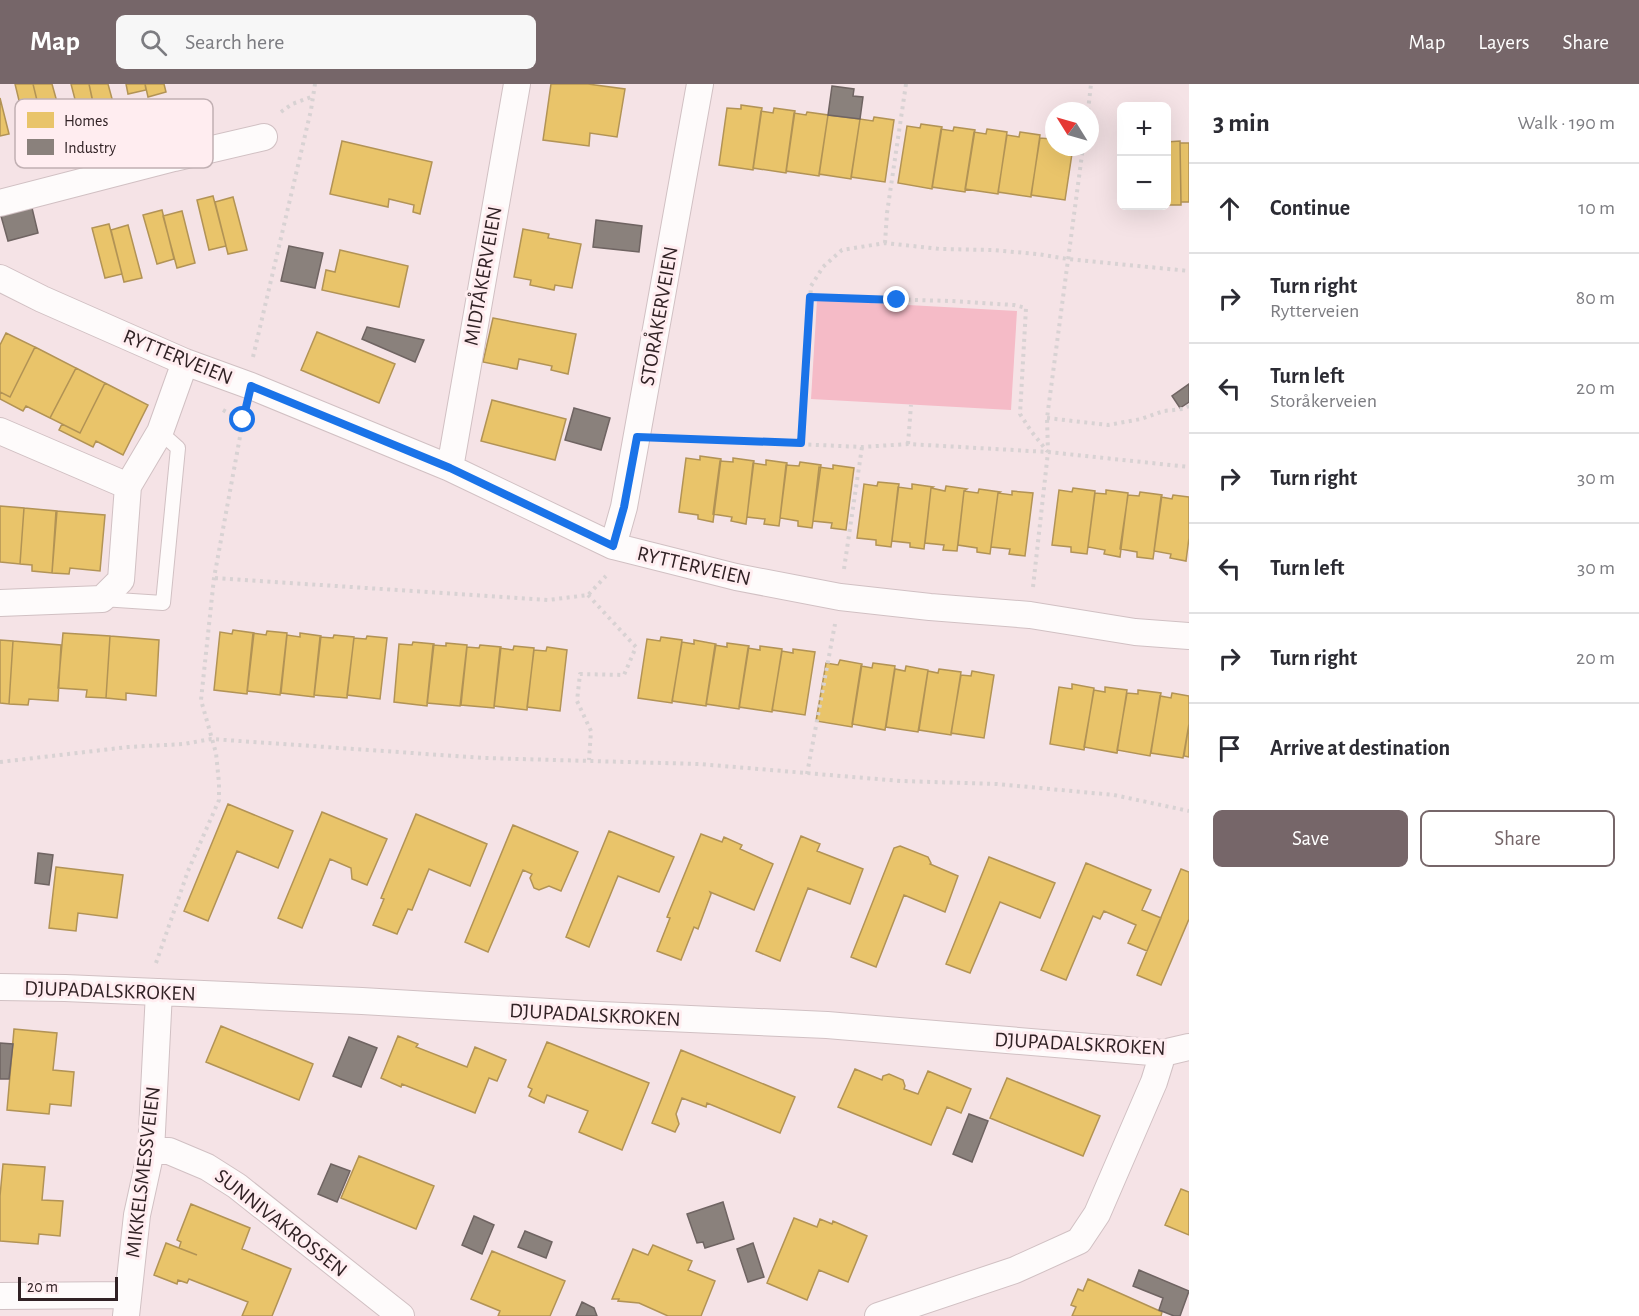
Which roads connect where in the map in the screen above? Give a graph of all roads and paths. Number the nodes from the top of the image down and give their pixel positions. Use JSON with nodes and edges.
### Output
{"nodes":[{"id":1,"x":315,"y":84,"type":"edge"},
{"id":2,"x":517,"y":84,"type":"edge"},
{"id":3,"x":700,"y":84,"type":"edge"},
{"id":4,"x":906,"y":84,"type":"edge"},
{"id":5,"x":1091,"y":84,"type":"edge"},
{"id":6,"x":314,"y":96,"type":"junction"},
{"id":7,"x":1089,"y":102,"type":"edge"},
{"id":8,"x":264,"y":137,"type":"joint"},
{"id":9,"x":213,"y":150,"type":"edge"},
{"id":10,"x":1082,"y":156,"type":"edge"},
{"id":11,"x":140,"y":168,"type":"edge"},
{"id":12,"x":0,"y":203,"type":"edge"},
{"id":13,"x":885,"y":243,"type":"junction"},
{"id":14,"x":1068,"y":259,"type":"junction"},
{"id":15,"x":1189,"y":271,"type":"edge"},
{"id":16,"x":0,"y":278,"type":"edge"},
{"id":17,"x":810,"y":297,"type":"junction"},
{"id":18,"x":185,"y":362,"type":"junction"},
{"id":19,"x":251,"y":386,"type":"junction"},
{"id":20,"x":911,"y":405,"type":"dead end"},
{"id":21,"x":1189,"y":406,"type":"edge"},
{"id":22,"x":1047,"y":418,"type":"junction"},
{"id":23,"x":0,"y":431,"type":"edge"},
{"id":24,"x":160,"y":432,"type":"junction"},
{"id":25,"x":637,"y":437,"type":"junction"},
{"id":26,"x":801,"y":443,"type":"junction"},
{"id":27,"x":908,"y":444,"type":"junction"},
{"id":28,"x":1048,"y":452,"type":"junction"},
{"id":29,"x":1189,"y":467,"type":"edge"},
{"id":30,"x":450,"y":468,"type":"junction"},
{"id":31,"x":128,"y":486,"type":"junction"},
{"id":32,"x":623,"y":549,"type":"junction"},
{"id":33,"x":214,"y":578,"type":"junction"},
{"id":34,"x":588,"y":595,"type":"junction"},
{"id":35,"x":102,"y":599,"type":"junction"},
{"id":36,"x":0,"y":603,"type":"edge"},
{"id":37,"x":1030,"y":615,"type":"junction"},
{"id":38,"x":1189,"y":636,"type":"edge"},
{"id":39,"x":211,"y":739,"type":"junction"},
{"id":40,"x":589,"y":760,"type":"junction"},
{"id":41,"x":0,"y":762,"type":"edge"},
{"id":42,"x":1189,"y":811,"type":"edge"},
{"id":43,"x":0,"y":987,"type":"edge"},
{"id":44,"x":159,"y":992,"type":"junction"},
{"id":45,"x":1189,"y":1047,"type":"edge"},
{"id":46,"x":1164,"y":1053,"type":"junction"},
{"id":47,"x":151,"y":1152,"type":"junction"},
{"id":48,"x":0,"y":1296,"type":"edge"},
{"id":49,"x":127,"y":1305,"type":"edge"},
{"id":50,"x":401,"y":1316,"type":"edge"},
{"id":51,"x":878,"y":1316,"type":"edge"}],
"edges":[{"from":1,"to":6,"type":"path"},
{"from":2,"to":30,"type":"street","name":"MIDTÅKERVEIEN"},
{"from":3,"to":25,"type":"street","name":"STORÅKERVEIEN"},
{"from":4,"to":13,"type":"path"},
{"from":5,"to":7,"type":"path"},
{"from":6,"to":8,"type":"path"},
{"from":6,"to":19,"type":"path"},
{"from":8,"to":9,"type":"street"},
{"from":10,"to":14,"type":"path"},
{"from":11,"to":12,"type":"street"},
{"from":13,"to":14,"type":"path"},
{"from":13,"to":17,"type":"path"},
{"from":14,"to":15,"type":"path"},
{"from":14,"to":22,"type":"path"},
{"from":16,"to":18,"type":"street","name":"RYTTERVEIEN"},
{"from":17,"to":26,"type":"path"},
{"from":17,"to":28,"type":"path"},
{"from":18,"to":19,"type":"street","name":"RYTTERVEIEN"},
{"from":18,"to":24,"type":"street"},
{"from":19,"to":30,"type":"street","name":"RYTTERVEIEN"},
{"from":19,"to":33,"type":"path"},
{"from":20,"to":27,"type":"path"},
{"from":21,"to":22,"type":"path"},
{"from":22,"to":28,"type":"path"},
{"from":23,"to":31,"type":"street"},
{"from":24,"to":31,"type":"street"},
{"from":24,"to":35,"type":"lane"},
{"from":25,"to":26,"type":"path"},
{"from":25,"to":32,"type":"street","name":"STORÅKERVEIEN"},
{"from":26,"to":27,"type":"path"},
{"from":27,"to":28,"type":"path"},
{"from":28,"to":29,"type":"path"},
{"from":28,"to":37,"type":"path"},
{"from":30,"to":32,"type":"street","name":"RYTTERVEIEN"},
{"from":31,"to":35,"type":"street"},
{"from":32,"to":34,"type":"path"},
{"from":32,"to":37,"type":"street","name":"RYTTERVEIEN"},
{"from":33,"to":34,"type":"path"},
{"from":33,"to":39,"type":"path"},
{"from":34,"to":40,"type":"path"},
{"from":35,"to":36,"type":"street"},
{"from":37,"to":38,"type":"street","name":"RYTTERVEIEN"},
{"from":39,"to":40,"type":"path"},
{"from":39,"to":41,"type":"path"},
{"from":39,"to":44,"type":"path"},
{"from":40,"to":42,"type":"path"},
{"from":43,"to":44,"type":"street","name":"DJUPADALSKROKEN"},
{"from":44,"to":46,"type":"street","name":"DJUPADALSKROKEN"},
{"from":44,"to":47,"type":"street","name":"MIKKELSMESSVEIEN"},
{"from":45,"to":46,"type":"street","name":"DJUPADALSKROKEN"},
{"from":46,"to":51,"type":"street"},
{"from":47,"to":49,"type":"street","name":"MIKKELSMESSVEIEN"},
{"from":47,"to":50,"type":"street","name":"SUNNIVAKROSSEN"},
{"from":48,"to":49,"type":"street"}]}
